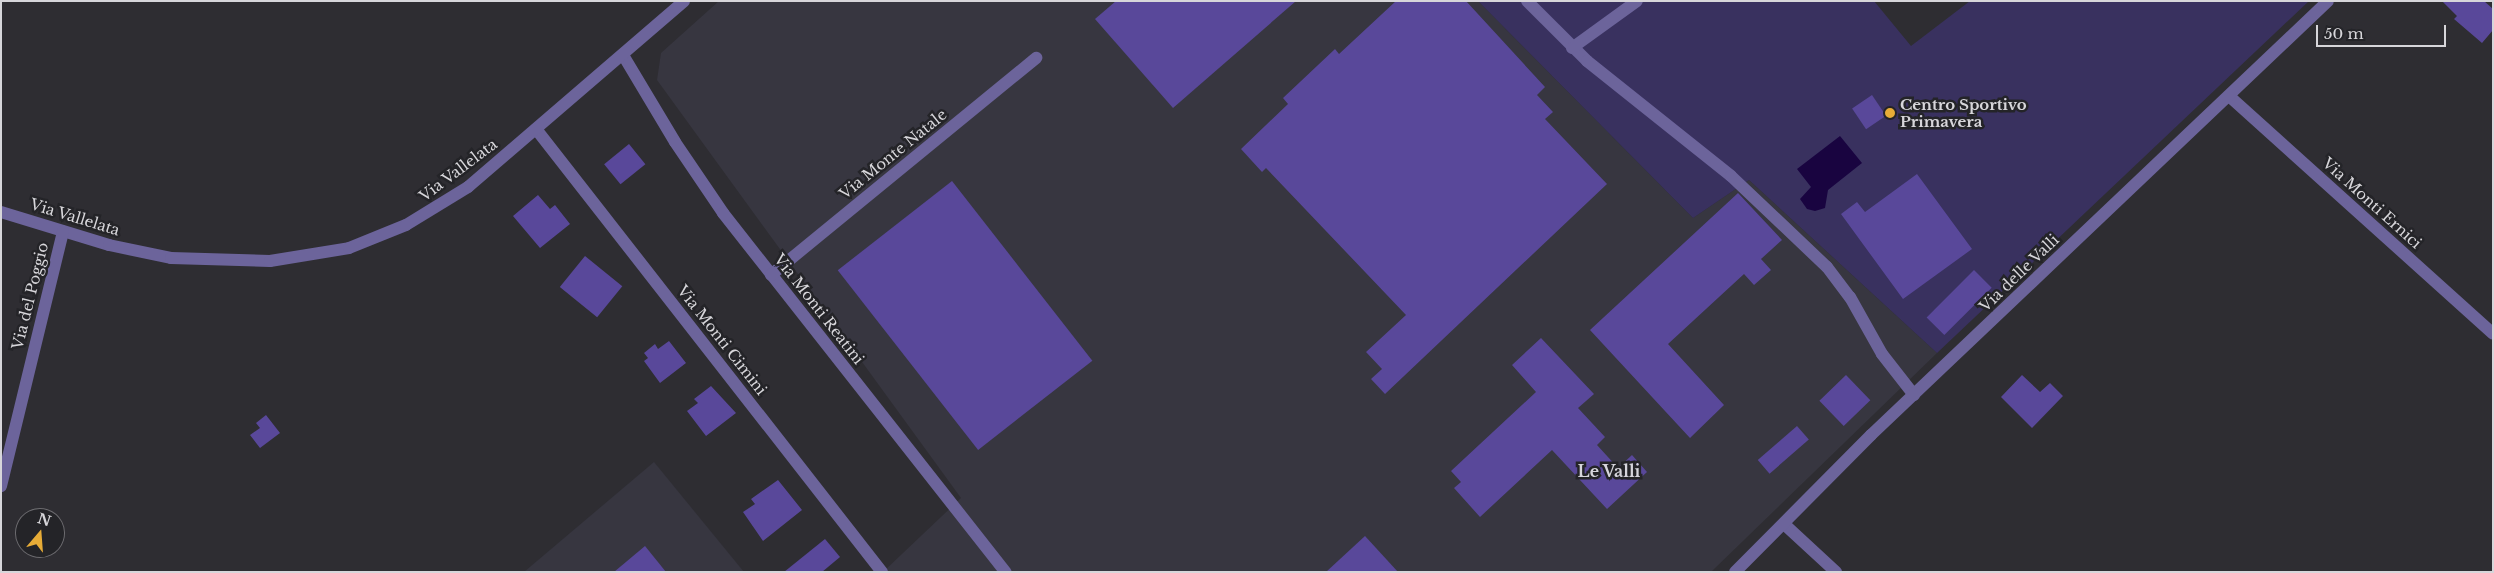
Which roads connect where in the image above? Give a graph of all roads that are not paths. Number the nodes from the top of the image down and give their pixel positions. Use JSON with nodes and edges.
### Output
{"nodes":[{"id":1,"x":684,"y":1,"type":"edge"},
{"id":2,"x":1527,"y":1,"type":"edge"},
{"id":3,"x":1636,"y":1,"type":"edge"},
{"id":4,"x":2328,"y":1,"type":"edge"},
{"id":5,"x":1572,"y":48,"type":"junction"},
{"id":6,"x":623,"y":55,"type":"junction"},
{"id":7,"x":1036,"y":58,"type":"dead end"},
{"id":8,"x":2229,"y":96,"type":"junction"},
{"id":9,"x":536,"y":129,"type":"junction"},
{"id":10,"x":1,"y":212,"type":"edge"},
{"id":11,"x":62,"y":231,"type":"junction"},
{"id":12,"x":772,"y":275,"type":"junction"},
{"id":13,"x":2493,"y":334,"type":"edge"},
{"id":14,"x":1914,"y":395,"type":"junction"},
{"id":15,"x":1,"y":486,"type":"edge"},
{"id":16,"x":1784,"y":524,"type":"junction"},
{"id":17,"x":882,"y":572,"type":"edge"},
{"id":18,"x":1005,"y":572,"type":"edge"},
{"id":19,"x":1735,"y":572,"type":"edge"},
{"id":20,"x":1836,"y":572,"type":"edge"}],
"edges":[{"from":1,"to":6,"type":"street","name":"Via Vallelata"},
{"from":2,"to":5,"type":"street"},
{"from":3,"to":5,"type":"street"},
{"from":4,"to":8,"type":"street","name":"Via delle Valli"},
{"from":5,"to":14,"type":"street"},
{"from":6,"to":9,"type":"street","name":"Via Vallelata"},
{"from":6,"to":12,"type":"street","name":"Via Monti Reatini"},
{"from":7,"to":12,"type":"street","name":"Via Monte Natale"},
{"from":8,"to":13,"type":"street","name":"Via Monti Ernici"},
{"from":8,"to":14,"type":"street","name":"Via delle Valli"},
{"from":9,"to":11,"type":"street","name":"Via Vallelata"},
{"from":9,"to":17,"type":"street","name":"Via Monti Cimini"},
{"from":10,"to":11,"type":"street","name":"Via Vallelata"},
{"from":11,"to":15,"type":"street","name":"Via del Poggio"},
{"from":12,"to":18,"type":"street","name":"Via Monti Reatini"},
{"from":14,"to":16,"type":"street","name":"Via delle Valli"},
{"from":16,"to":19,"type":"street","name":"Via delle Valli"},
{"from":16,"to":20,"type":"street"}]}
